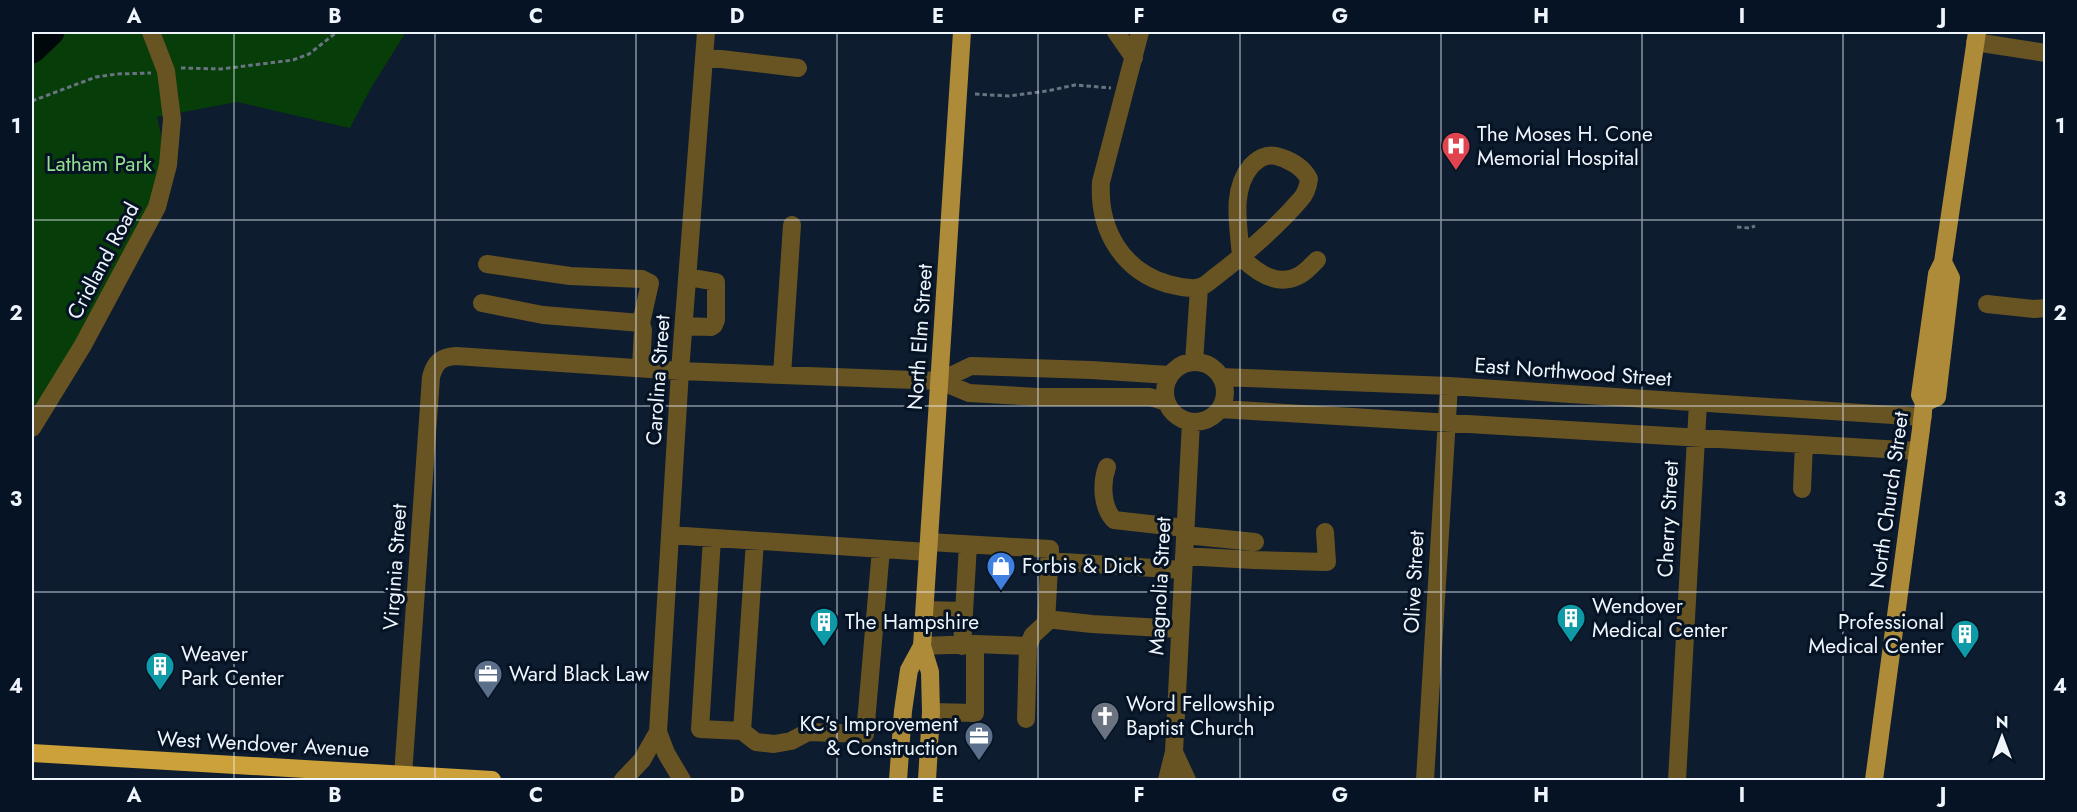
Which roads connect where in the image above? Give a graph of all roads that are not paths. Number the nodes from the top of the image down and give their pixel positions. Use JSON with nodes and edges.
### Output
{"nodes":[{"id":1,"x":151,"y":32,"type":"edge"},
{"id":2,"x":706,"y":32,"type":"edge"},
{"id":3,"x":962,"y":32,"type":"edge"},
{"id":4,"x":1116,"y":32,"type":"edge"},
{"id":5,"x":1141,"y":32,"type":"edge"},
{"id":6,"x":1976,"y":37,"type":"edge"},
{"id":7,"x":2046,"y":53,"type":"edge"},
{"id":8,"x":704,"y":57,"type":"junction"},
{"id":9,"x":1134,"y":58,"type":"junction"},
{"id":10,"x":798,"y":68,"type":"dead end"},
{"id":11,"x":792,"y":225,"type":"dead end"},
{"id":12,"x":1241,"y":257,"type":"junction"},
{"id":13,"x":1317,"y":260,"type":"dead end"},
{"id":14,"x":487,"y":264,"type":"dead end"},
{"id":15,"x":687,"y":277,"type":"junction"},
{"id":16,"x":1199,"y":288,"type":"junction"},
{"id":17,"x":482,"y":303,"type":"dead end"},
{"id":18,"x":1987,"y":304,"type":"dead end"},
{"id":19,"x":2046,"y":308,"type":"edge"},
{"id":20,"x":641,"y":323,"type":"junction"},
{"id":21,"x":684,"y":326,"type":"junction"},
{"id":22,"x":1194,"y":362,"type":"junction"},
{"id":23,"x":641,"y":368,"type":"junction"},
{"id":24,"x":680,"y":371,"type":"junction"},
{"id":25,"x":782,"y":375,"type":"junction"},
{"id":26,"x":1169,"y":375,"type":"junction"},
{"id":27,"x":1221,"y":377,"type":"junction"},
{"id":28,"x":940,"y":381,"type":"junction"},
{"id":29,"x":1449,"y":386,"type":"junction"},
{"id":30,"x":1166,"y":402,"type":"junction"},
{"id":31,"x":1698,"y":403,"type":"junction"},
{"id":32,"x":1220,"y":409,"type":"junction"},
{"id":33,"x":1923,"y":410,"type":"junction"},
{"id":34,"x":1191,"y":422,"type":"junction"},
{"id":35,"x":1445,"y":423,"type":"junction"},
{"id":36,"x":32,"y":428,"type":"edge"},
{"id":37,"x":1695,"y":437,"type":"junction"},
{"id":38,"x":1804,"y":444,"type":"junction"},
{"id":39,"x":1918,"y":451,"type":"junction"},
{"id":40,"x":1107,"y":467,"type":"dead end"},
{"id":41,"x":1802,"y":489,"type":"dead end"},
{"id":42,"x":1185,"y":532,"type":"junction"},
{"id":43,"x":1326,"y":532,"type":"dead end"},
{"id":44,"x":670,"y":535,"type":"junction"},
{"id":45,"x":712,"y":538,"type":"junction"},
{"id":46,"x":755,"y":541,"type":"junction"},
{"id":47,"x":968,"y":545,"type":"junction"},
{"id":48,"x":929,"y":547,"type":"junction"},
{"id":49,"x":881,"y":549,"type":"junction"},
{"id":50,"x":1254,"y":550,"type":"junction"},
{"id":51,"x":1049,"y":561,"type":"junction"},
{"id":52,"x":1184,"y":563,"type":"junction"},
{"id":53,"x":925,"y":610,"type":"junction"},
{"id":54,"x":964,"y":611,"type":"junction"},
{"id":55,"x":1046,"y":619,"type":"junction"},
{"id":56,"x":1180,"y":629,"type":"junction"},
{"id":57,"x":969,"y":645,"type":"junction"},
{"id":58,"x":922,"y":646,"type":"junction"},
{"id":59,"x":1028,"y":646,"type":"junction"},
{"id":60,"x":931,"y":712,"type":"junction"},
{"id":61,"x":1026,"y":718,"type":"dead end"},
{"id":62,"x":742,"y":731,"type":"junction"},
{"id":63,"x":657,"y":732,"type":"junction"},
{"id":64,"x":1174,"y":752,"type":"junction"},
{"id":65,"x":32,"y":753,"type":"edge"},
{"id":66,"x":401,"y":778,"type":"edge"},
{"id":67,"x":492,"y":780,"type":"edge"},
{"id":68,"x":623,"y":780,"type":"edge"},
{"id":69,"x":682,"y":780,"type":"edge"},
{"id":70,"x":898,"y":780,"type":"edge"},
{"id":71,"x":927,"y":780,"type":"edge"},
{"id":72,"x":1167,"y":780,"type":"edge"},
{"id":73,"x":1187,"y":780,"type":"edge"},
{"id":74,"x":1425,"y":780,"type":"edge"},
{"id":75,"x":1677,"y":780,"type":"edge"},
{"id":76,"x":1874,"y":780,"type":"edge"}],
"edges":[{"from":1,"to":36,"type":"street","name":"Cridland Road"},
{"from":2,"to":8,"type":"street","name":"Carolina Street"},
{"from":3,"to":28,"type":"main road","name":"North Elm Street"},
{"from":4,"to":9,"type":"street"},
{"from":5,"to":9,"type":"street"},
{"from":6,"to":7,"type":"street"},
{"from":6,"to":33,"type":"main road","name":"North Church Street"},
{"from":8,"to":10,"type":"street"},
{"from":8,"to":15,"type":"street","name":"Carolina Street"},
{"from":9,"to":16,"type":"street"},
{"from":11,"to":25,"type":"street"},
{"from":12,"to":12,"type":"street"},
{"from":12,"to":13,"type":"street"},
{"from":12,"to":16,"type":"street"},
{"from":14,"to":20,"type":"street"},
{"from":15,"to":21,"type":"street","name":"Carolina Street"},
{"from":15,"to":21,"type":"street"},
{"from":16,"to":22,"type":"street"},
{"from":17,"to":20,"type":"street"},
{"from":18,"to":19,"type":"street"},
{"from":20,"to":23,"type":"street"},
{"from":21,"to":24,"type":"street","name":"Carolina Street"},
{"from":22,"to":26,"type":"street"},
{"from":22,"to":27,"type":"street","name":"East Northwood Street"},
{"from":23,"to":24,"type":"street"},
{"from":23,"to":66,"type":"street","name":"Virginia Street"},
{"from":24,"to":25,"type":"street"},
{"from":24,"to":44,"type":"street","name":"Carolina Street"},
{"from":25,"to":28,"type":"street"},
{"from":26,"to":28,"type":"street"},
{"from":26,"to":30,"type":"street"},
{"from":27,"to":29,"type":"street","name":"East Northwood Street"},
{"from":27,"to":32,"type":"street"},
{"from":28,"to":30,"type":"street"},
{"from":28,"to":48,"type":"main road","name":"North Elm Street"},
{"from":29,"to":31,"type":"street","name":"East Northwood Street"},
{"from":29,"to":35,"type":"street","name":"Olive Street"},
{"from":30,"to":34,"type":"street"},
{"from":31,"to":33,"type":"street","name":"East Northwood Street"},
{"from":31,"to":37,"type":"street","name":"Cherry Street"},
{"from":32,"to":34,"type":"street"},
{"from":32,"to":35,"type":"street"},
{"from":33,"to":39,"type":"main road","name":"North Church Street"},
{"from":34,"to":42,"type":"street","name":"Magnolia Street"},
{"from":35,"to":37,"type":"street"},
{"from":35,"to":74,"type":"street","name":"Olive Street"},
{"from":37,"to":38,"type":"street"},
{"from":37,"to":75,"type":"street","name":"Cherry Street"},
{"from":38,"to":39,"type":"street"},
{"from":38,"to":41,"type":"street"},
{"from":39,"to":76,"type":"main road","name":"North Church Street"},
{"from":40,"to":42,"type":"street"},
{"from":42,"to":50,"type":"street"},
{"from":42,"to":52,"type":"street","name":"Magnolia Street"},
{"from":43,"to":50,"type":"street"},
{"from":44,"to":45,"type":"street"},
{"from":44,"to":63,"type":"street","name":"Carolina Street"},
{"from":45,"to":46,"type":"street"},
{"from":45,"to":62,"type":"street"},
{"from":46,"to":49,"type":"street"},
{"from":46,"to":62,"type":"street"},
{"from":47,"to":48,"type":"street"},
{"from":47,"to":51,"type":"street"},
{"from":47,"to":54,"type":"street"},
{"from":48,"to":49,"type":"street"},
{"from":48,"to":53,"type":"main road","name":"North Elm Street"},
{"from":49,"to":62,"type":"street"},
{"from":50,"to":52,"type":"street"},
{"from":51,"to":52,"type":"street"},
{"from":51,"to":55,"type":"street"},
{"from":52,"to":56,"type":"street","name":"Magnolia Street"},
{"from":53,"to":54,"type":"street"},
{"from":53,"to":58,"type":"main road","name":"North Elm Street"},
{"from":54,"to":57,"type":"street"},
{"from":55,"to":56,"type":"street"},
{"from":55,"to":59,"type":"street"},
{"from":56,"to":64,"type":"street","name":"Magnolia Street"},
{"from":57,"to":58,"type":"street"},
{"from":57,"to":59,"type":"street"},
{"from":57,"to":60,"type":"street"},
{"from":58,"to":60,"type":"main road","name":"North Elm Street"},
{"from":58,"to":70,"type":"main road","name":"North Elm Street"},
{"from":59,"to":61,"type":"street"},
{"from":60,"to":71,"type":"main road","name":"North Elm Street"},
{"from":63,"to":68,"type":"street","name":"Carolina Street"},
{"from":63,"to":69,"type":"street","name":"Carolina Street"},
{"from":64,"to":72,"type":"street","name":"Magnolia Street"},
{"from":64,"to":73,"type":"street","name":"Magnolia Street"},
{"from":65,"to":66,"type":"highway","name":"West Wendover Avenue"},
{"from":66,"to":67,"type":"highway","name":"West Wendover Avenue"}]}
